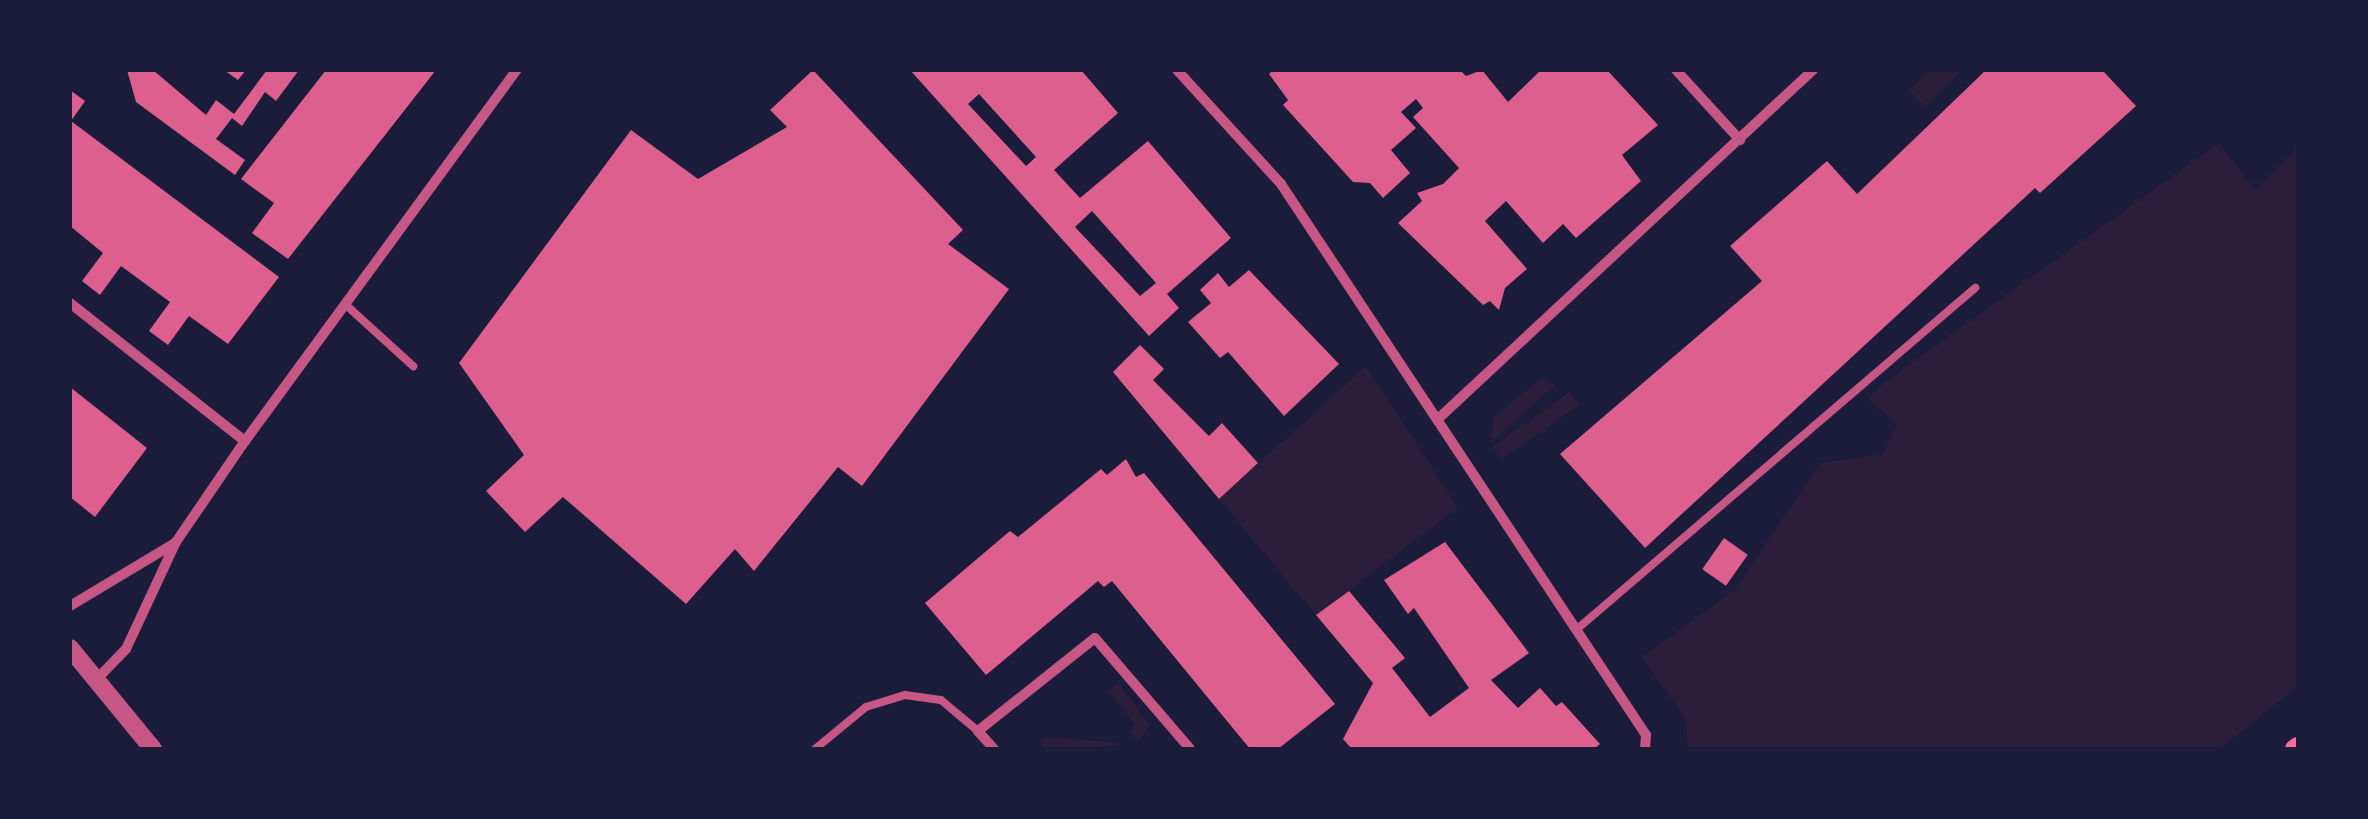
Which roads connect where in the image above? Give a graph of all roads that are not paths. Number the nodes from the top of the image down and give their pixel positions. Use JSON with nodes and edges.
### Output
{"nodes":[{"id":1,"x":517,"y":70,"type":"edge"},
{"id":2,"x":1177,"y":70,"type":"edge"},
{"id":3,"x":1676,"y":70,"type":"edge"},
{"id":4,"x":1813,"y":70,"type":"edge"},
{"id":5,"x":1740,"y":140,"type":"junction"},
{"id":6,"x":1975,"y":288,"type":"dead end"},
{"id":7,"x":70,"y":303,"type":"edge"},
{"id":8,"x":346,"y":305,"type":"junction"},
{"id":9,"x":412,"y":366,"type":"dead end"},
{"id":10,"x":1439,"y":418,"type":"junction"},
{"id":11,"x":245,"y":440,"type":"junction"},
{"id":12,"x":176,"y":542,"type":"junction"},
{"id":13,"x":70,"y":606,"type":"edge"},
{"id":14,"x":1576,"y":630,"type":"junction"},
{"id":15,"x":70,"y":648,"type":"edge"},
{"id":16,"x":97,"y":679,"type":"junction"},
{"id":17,"x":978,"y":730,"type":"junction"},
{"id":18,"x":1183,"y":747,"type":"edge"},
{"id":19,"x":153,"y":749,"type":"edge"},
{"id":20,"x":815,"y":749,"type":"edge"},
{"id":21,"x":994,"y":749,"type":"edge"},
{"id":22,"x":1645,"y":749,"type":"edge"}],
"edges":[{"from":1,"to":8,"type":"street"},
{"from":2,"to":10,"type":"street"},
{"from":3,"to":5,"type":"street"},
{"from":4,"to":5,"type":"street"},
{"from":5,"to":10,"type":"street"},
{"from":6,"to":14,"type":"lane"},
{"from":7,"to":11,"type":"street"},
{"from":8,"to":9,"type":"lane"},
{"from":8,"to":11,"type":"street"},
{"from":10,"to":14,"type":"street"},
{"from":11,"to":12,"type":"street"},
{"from":12,"to":13,"type":"street"},
{"from":12,"to":16,"type":"street"},
{"from":14,"to":22,"type":"street"},
{"from":15,"to":16,"type":"street"},
{"from":16,"to":19,"type":"street"},
{"from":17,"to":18,"type":"street"},
{"from":17,"to":20,"type":"lane"},
{"from":17,"to":21,"type":"street"}]}
